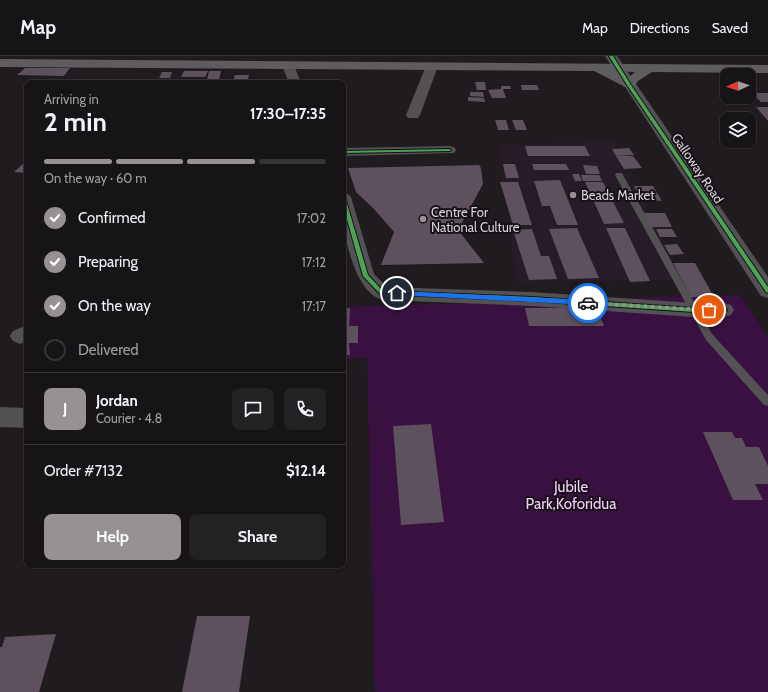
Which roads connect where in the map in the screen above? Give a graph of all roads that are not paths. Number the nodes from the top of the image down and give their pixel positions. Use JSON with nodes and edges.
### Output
{"nodes":[{"id":1,"x":296,"y":56,"type":"edge"},
{"id":2,"x":312,"y":56,"type":"edge"},
{"id":3,"x":531,"y":56,"type":"edge"},
{"id":4,"x":768,"y":59,"type":"edge"},
{"id":5,"x":211,"y":60,"type":"edge"},
{"id":6,"x":286,"y":60,"type":"edge"},
{"id":7,"x":614,"y":60,"type":"edge"},
{"id":8,"x":0,"y":63,"type":"edge"},
{"id":9,"x":432,"y":66,"type":"junction"},
{"id":10,"x":578,"y":67,"type":"junction"},
{"id":11,"x":651,"y":67,"type":"junction"},
{"id":12,"x":768,"y":69,"type":"edge"},
{"id":13,"x":295,"y":80,"type":"edge"},
{"id":14,"x":629,"y":85,"type":"junction"},
{"id":15,"x":413,"y":115,"type":"dead end"},
{"id":16,"x":449,"y":150,"type":"dead end"},
{"id":17,"x":346,"y":152,"type":"edge"},
{"id":18,"x":619,"y":175,"type":"dead end"},
{"id":19,"x":346,"y":207,"type":"edge"},
{"id":20,"x":767,"y":289,"type":"edge"},
{"id":21,"x":694,"y":310,"type":"junction"},
{"id":22,"x":724,"y":310,"type":"dead end"},
{"id":23,"x":768,"y":402,"type":"edge"},
{"id":24,"x":0,"y":417,"type":"edge"},
{"id":25,"x":24,"y":418,"type":"edge"}],
"edges":[{"from":1,"to":2,"type":"main road"},
{"from":1,"to":6,"type":"main road"},
{"from":3,"to":7,"type":"main road"},
{"from":4,"to":7,"type":"main road"},
{"from":5,"to":6,"type":"main road"},
{"from":5,"to":8,"type":"main road"},
{"from":6,"to":9,"type":"main road"},
{"from":6,"to":13,"type":"street"},
{"from":7,"to":10,"type":"main road"},
{"from":7,"to":11,"type":"main road"},
{"from":7,"to":14,"type":"street","name":"Galloway Road"},
{"from":9,"to":10,"type":"main road"},
{"from":9,"to":15,"type":"street"},
{"from":10,"to":14,"type":"main road"},
{"from":11,"to":12,"type":"main road"},
{"from":11,"to":14,"type":"main road"},
{"from":14,"to":20,"type":"street","name":"Galloway Road"},
{"from":16,"to":17,"type":"street"},
{"from":18,"to":21,"type":"lane"},
{"from":19,"to":21,"type":"street"},
{"from":21,"to":22,"type":"street"},
{"from":21,"to":23,"type":"lane"},
{"from":24,"to":25,"type":"street"}]}
